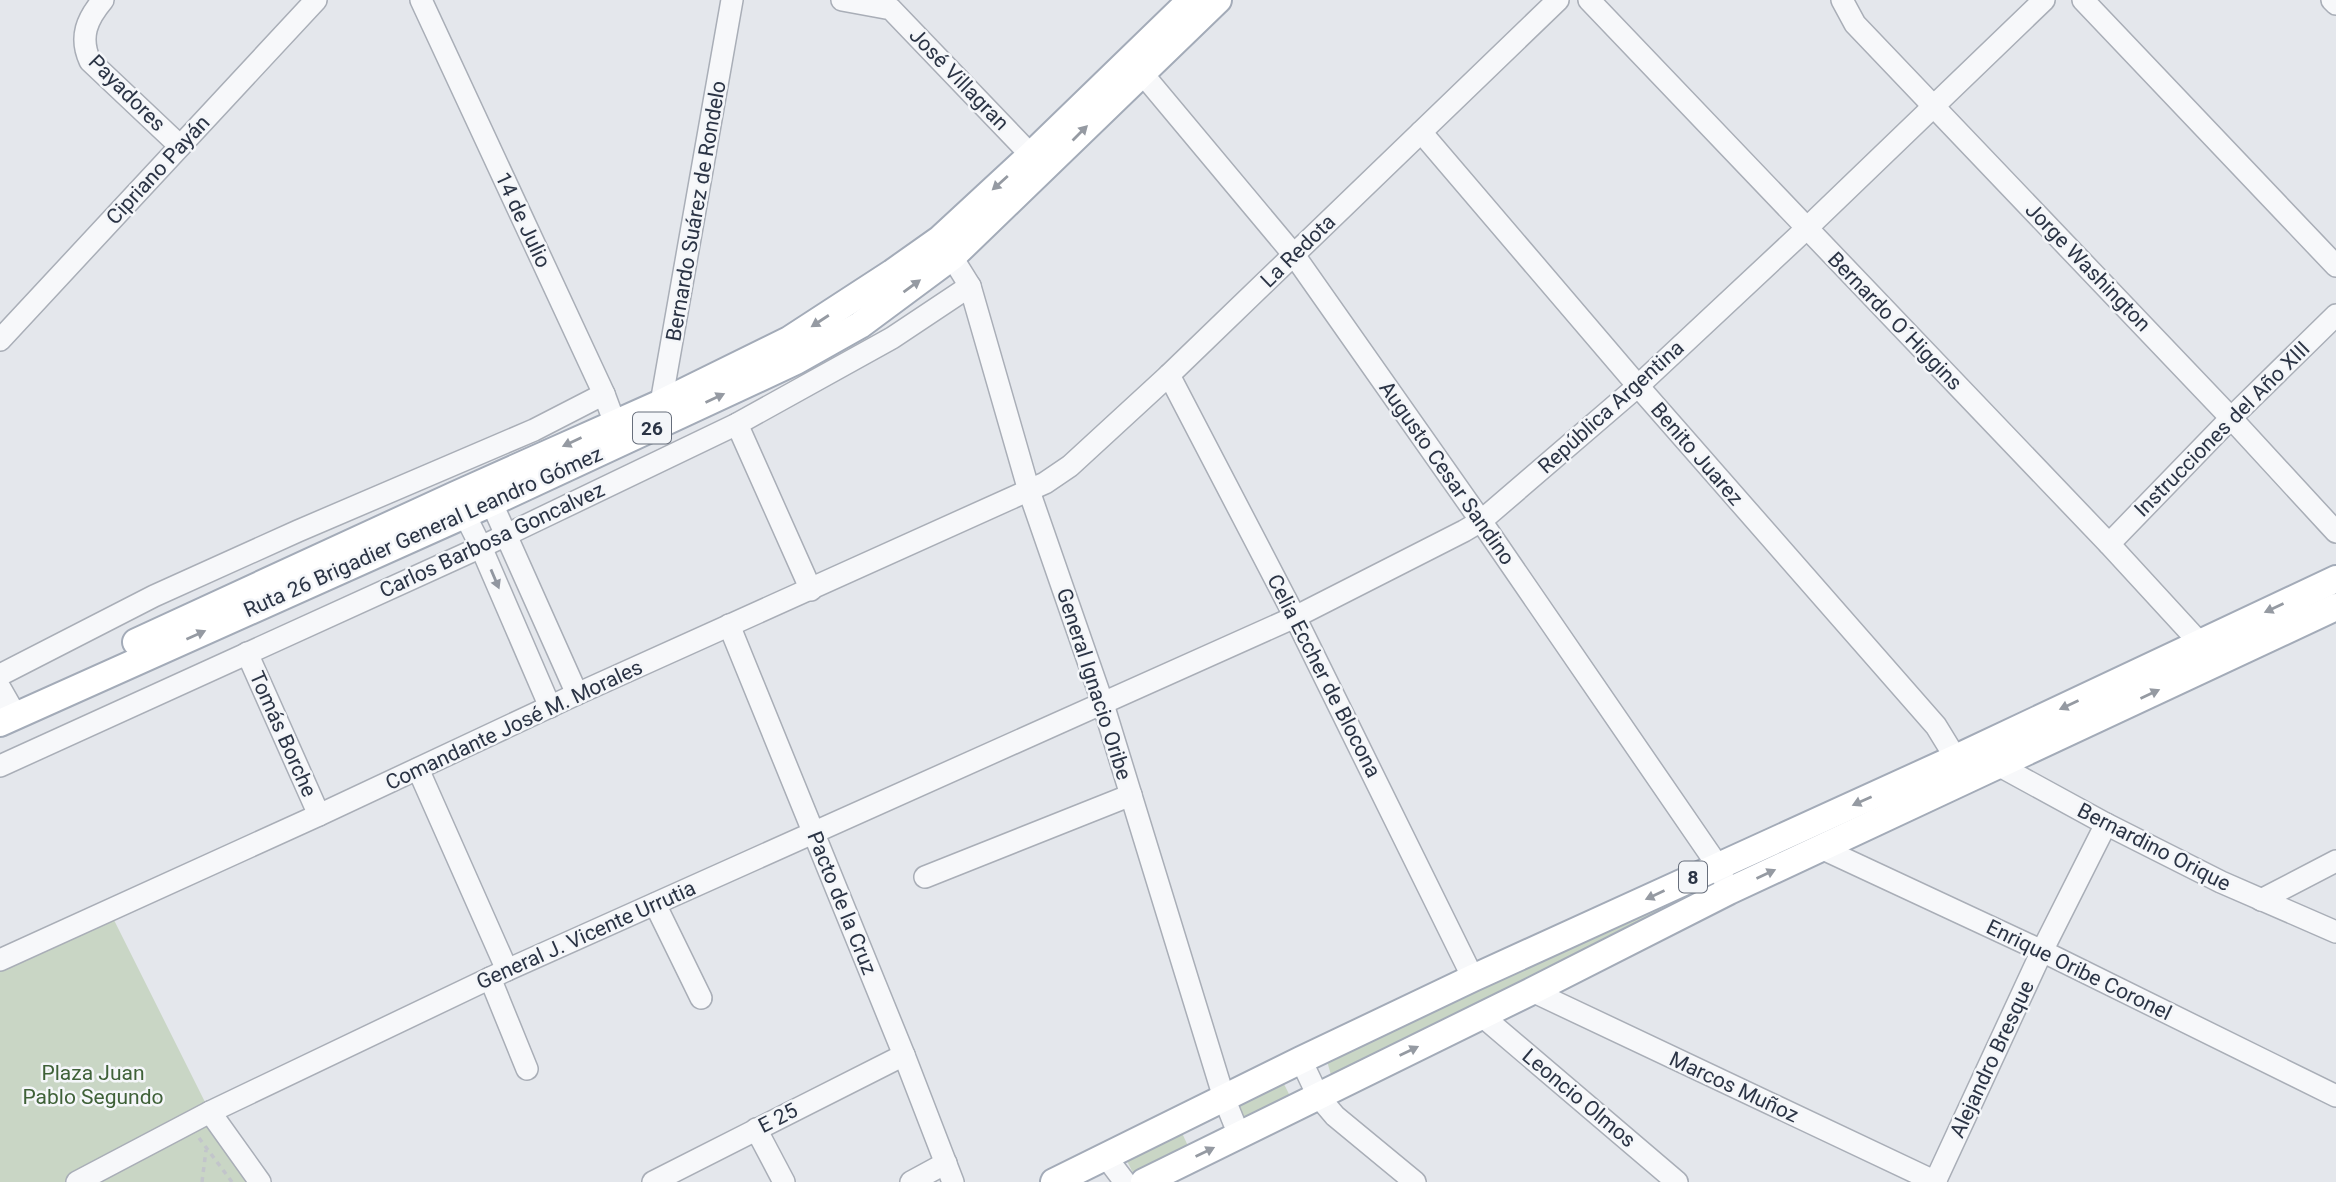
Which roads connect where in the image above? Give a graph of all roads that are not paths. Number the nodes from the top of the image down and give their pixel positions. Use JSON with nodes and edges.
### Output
{"nodes":[{"id":1,"x":103,"y":0,"type":"edge"},
{"id":2,"x":316,"y":0,"type":"edge"},
{"id":3,"x":421,"y":0,"type":"edge"},
{"id":4,"x":732,"y":0,"type":"edge"},
{"id":5,"x":842,"y":0,"type":"edge"},
{"id":6,"x":1191,"y":0,"type":"edge"},
{"id":7,"x":1218,"y":0,"type":"edge"},
{"id":8,"x":1558,"y":0,"type":"edge"},
{"id":9,"x":1589,"y":0,"type":"edge"},
{"id":10,"x":1842,"y":0,"type":"edge"},
{"id":11,"x":2044,"y":0,"type":"edge"},
{"id":12,"x":2083,"y":0,"type":"edge"},
{"id":13,"x":894,"y":4,"type":"edge"},
{"id":14,"x":1141,"y":72,"type":"junction"},
{"id":15,"x":1934,"y":105,"type":"junction"},
{"id":16,"x":1421,"y":132,"type":"junction"},
{"id":17,"x":180,"y":146,"type":"junction"},
{"id":18,"x":1031,"y":155,"type":"junction"},
{"id":19,"x":1806,"y":229,"type":"junction"},
{"id":20,"x":947,"y":247,"type":"junction"},
{"id":21,"x":1294,"y":255,"type":"junction"},
{"id":22,"x":2336,"y":266,"type":"edge"},
{"id":23,"x":970,"y":286,"type":"junction"},
{"id":24,"x":2336,"y":315,"type":"edge"},
{"id":25,"x":0,"y":340,"type":"edge"},
{"id":26,"x":1169,"y":375,"type":"junction"},
{"id":27,"x":1638,"y":386,"type":"junction"},
{"id":28,"x":604,"y":394,"type":"junction"},
{"id":29,"x":664,"y":412,"type":"junction"},
{"id":30,"x":2231,"y":418,"type":"junction"},
{"id":31,"x":737,"y":424,"type":"junction"},
{"id":32,"x":619,"y":432,"type":"junction"},
{"id":33,"x":1029,"y":491,"type":"junction"},
{"id":34,"x":487,"y":493,"type":"junction"},
{"id":35,"x":459,"y":505,"type":"junction"},
{"id":36,"x":1481,"y":521,"type":"junction"},
{"id":37,"x":2336,"y":532,"type":"edge"},
{"id":38,"x":505,"y":535,"type":"junction"},
{"id":39,"x":2109,"y":544,"type":"junction"},
{"id":40,"x":481,"y":547,"type":"junction"},
{"id":41,"x":2336,"y":579,"type":"edge"},
{"id":42,"x":811,"y":590,"type":"junction"},
{"id":43,"x":2336,"y":607,"type":"edge"},
{"id":44,"x":1295,"y":617,"type":"junction"},
{"id":45,"x":729,"y":625,"type":"junction"},
{"id":46,"x":2200,"y":643,"type":"junction"},
{"id":47,"x":247,"y":653,"type":"junction"},
{"id":48,"x":0,"y":675,"type":"edge"},
{"id":49,"x":577,"y":694,"type":"junction"},
{"id":50,"x":1103,"y":704,"type":"junction"},
{"id":51,"x":5,"y":707,"type":"edge"},
{"id":52,"x":550,"y":707,"type":"junction"},
{"id":53,"x":1992,"y":754,"type":"junction"},
{"id":54,"x":0,"y":766,"type":"edge"},
{"id":55,"x":1963,"y":768,"type":"junction"},
{"id":56,"x":418,"y":769,"type":"junction"},
{"id":57,"x":1131,"y":795,"type":"junction"},
{"id":58,"x":319,"y":815,"type":"junction"},
{"id":59,"x":2106,"y":824,"type":"junction"},
{"id":60,"x":814,"y":833,"type":"junction"},
{"id":61,"x":1821,"y":848,"type":"junction"},
{"id":62,"x":2336,"y":861,"type":"edge"},
{"id":63,"x":1718,"y":866,"type":"junction"},
{"id":64,"x":925,"y":877,"type":"dead end"},
{"id":65,"x":1729,"y":891,"type":"junction"},
{"id":66,"x":2261,"y":900,"type":"junction"},
{"id":67,"x":655,"y":904,"type":"junction"},
{"id":68,"x":2336,"y":932,"type":"edge"},
{"id":69,"x":2042,"y":951,"type":"junction"},
{"id":70,"x":0,"y":960,"type":"edge"},
{"id":71,"x":498,"y":974,"type":"junction"},
{"id":72,"x":1473,"y":978,"type":"junction"},
{"id":73,"x":1532,"y":991,"type":"junction"},
{"id":74,"x":701,"y":998,"type":"dead end"},
{"id":75,"x":1481,"y":1015,"type":"junction"},
{"id":76,"x":904,"y":1055,"type":"junction"},
{"id":77,"x":1301,"y":1060,"type":"junction"},
{"id":78,"x":527,"y":1069,"type":"dead end"},
{"id":79,"x":1318,"y":1096,"type":"junction"},
{"id":80,"x":2336,"y":1096,"type":"edge"},
{"id":81,"x":1224,"y":1098,"type":"junction"},
{"id":82,"x":210,"y":1112,"type":"junction"},
{"id":83,"x":756,"y":1129,"type":"junction"},
{"id":84,"x":1239,"y":1135,"type":"junction"},
{"id":85,"x":1106,"y":1157,"type":"junction"},
{"id":86,"x":950,"y":1173,"type":"edge"},
{"id":87,"x":76,"y":1182,"type":"edge"},
{"id":88,"x":260,"y":1182,"type":"edge"},
{"id":89,"x":653,"y":1182,"type":"edge"},
{"id":90,"x":784,"y":1182,"type":"edge"},
{"id":91,"x":911,"y":1182,"type":"edge"},
{"id":92,"x":1054,"y":1182,"type":"edge"},
{"id":93,"x":1125,"y":1182,"type":"edge"},
{"id":94,"x":1144,"y":1182,"type":"edge"},
{"id":95,"x":1415,"y":1182,"type":"edge"},
{"id":96,"x":1677,"y":1182,"type":"edge"},
{"id":97,"x":1936,"y":1182,"type":"edge"}],
"edges":[{"from":1,"to":17,"type":"street","name":"Payadores"},
{"from":2,"to":17,"type":"street","name":"Cipriano Payán"},
{"from":3,"to":28,"type":"street","name":"14 de Julio"},
{"from":4,"to":29,"type":"street","name":"Bernardo Suárez de Rondelo"},
{"from":5,"to":13,"type":"street","name":"José Villagran"},
{"from":6,"to":18,"type":"main road","name":"Ruta 26 Brigadier General Leandro Gómez","number":"26"},
{"from":7,"to":14,"type":"main road","name":"Ruta 26 Brigadier General Leandro Gómez","number":"26"},
{"from":8,"to":16,"type":"street","name":"La Redota"},
{"from":9,"to":19,"type":"street","name":"Bernardo O´Higgins"},
{"from":10,"to":15,"type":"street","name":"Jorge Washington"},
{"from":11,"to":15,"type":"street","name":"República Argentina"},
{"from":12,"to":22,"type":"street"},
{"from":13,"to":18,"type":"street","name":"José Villagran"},
{"from":20,"to":14,"type":"main road","name":"Ruta 26 Brigadier General Leandro Gómez","number":"26","one_way":true},
{"from":14,"to":21,"type":"street","name":"Augusto Cesar Sandino"},
{"from":15,"to":19,"type":"street","name":"República Argentina"},
{"from":15,"to":30,"type":"street","name":"Jorge Washington"},
{"from":16,"to":21,"type":"street","name":"La Redota"},
{"from":16,"to":27,"type":"street","name":"Benito Juarez"},
{"from":17,"to":25,"type":"street","name":"Cipriano Payán"},
{"from":18,"to":20,"type":"main road","name":"Ruta 26 Brigadier General Leandro Gómez","number":"26","one_way":true},
{"from":19,"to":27,"type":"street","name":"República Argentina"},
{"from":19,"to":39,"type":"street","name":"Bernardo O´Higgins"},
{"from":20,"to":23,"type":"street","name":"General Ignacio Oribe"},
{"from":20,"to":29,"type":"main road","name":"Ruta 26 Brigadier General Leandro Gómez","number":"26"},
{"from":21,"to":26,"type":"street","name":"La Redota"},
{"from":21,"to":36,"type":"street","name":"Augusto Cesar Sandino"},
{"from":23,"to":31,"type":"street","name":"Carlos Barbosa Goncalvez"},
{"from":23,"to":33,"type":"street","name":"General Ignacio Oribe"},
{"from":24,"to":30,"type":"street","name":"Instrucciones del Año XIII"},
{"from":26,"to":33,"type":"street","name":"La Redota"},
{"from":26,"to":44,"type":"street","name":"Celia Eccher de Blocona"},
{"from":27,"to":36,"type":"street","name":"República Argentina"},
{"from":27,"to":55,"type":"street","name":"Benito Juarez"},
{"from":28,"to":32,"type":"street","name":"14 de Julio"},
{"from":28,"to":48,"type":"street"},
{"from":29,"to":32,"type":"main road","name":"Ruta 26 Brigadier General Leandro Gómez","number":"26"},
{"from":30,"to":37,"type":"street","name":"Jorge Washington"},
{"from":30,"to":39,"type":"street","name":"Instrucciones del Año XIII"},
{"from":31,"to":38,"type":"street","name":"Carlos Barbosa Goncalvez"},
{"from":31,"to":42,"type":"street"},
{"from":32,"to":34,"type":"main road","name":"Ruta 26 Brigadier General Leandro Gómez","number":"26"},
{"from":33,"to":42,"type":"street","name":"Comandante José M. Morales"},
{"from":33,"to":50,"type":"street","name":"General Ignacio Oribe"},
{"from":34,"to":35,"type":"main road","name":"Ruta 26 Brigadier General Leandro Gómez","number":"26"},
{"from":34,"to":38,"type":"street"},
{"from":35,"to":40,"type":"street"},
{"from":35,"to":51,"type":"main road","name":"Ruta 26 Brigadier General Leandro Gómez","number":"26"},
{"from":36,"to":44,"type":"street","name":"República Argentina"},
{"from":36,"to":63,"type":"street","name":"Augusto Cesar Sandino"},
{"from":38,"to":40,"type":"street","name":"Carlos Barbosa Goncalvez"},
{"from":38,"to":49,"type":"street"},
{"from":39,"to":46,"type":"street","name":"Bernardo O´Higgins"},
{"from":40,"to":47,"type":"street","name":"Carlos Barbosa Goncalvez"},
{"from":40,"to":52,"type":"street","one_way":true},
{"from":41,"to":46,"type":"main road","number":"8","one_way":true},
{"from":42,"to":45,"type":"street","name":"Comandante José M. Morales"},
{"from":53,"to":43,"type":"main road","number":"8","one_way":true},
{"from":44,"to":50,"type":"street","name":"República Argentina"},
{"from":44,"to":72,"type":"street","name":"Celia Eccher de Blocona"},
{"from":45,"to":49,"type":"street","name":"Comandante José M. Morales"},
{"from":45,"to":60,"type":"street","name":"Pacto de la Cruz"},
{"from":46,"to":53,"type":"main road","number":"8","one_way":true},
{"from":47,"to":54,"type":"street","name":"Carlos Barbosa Goncalvez"},
{"from":47,"to":58,"type":"street","name":"Tomás Borche"},
{"from":49,"to":52,"type":"street","name":"Comandante José M. Morales"},
{"from":50,"to":57,"type":"street","name":"General Ignacio Oribe"},
{"from":50,"to":60,"type":"street","name":"General J. Vicente Urrutia"},
{"from":52,"to":56,"type":"street","name":"Comandante José M. Morales"},
{"from":53,"to":55,"type":"main road","number":"8"},
{"from":53,"to":59,"type":"street","name":"Bernardino Orique"},
{"from":55,"to":61,"type":"main road","number":"8"},
{"from":55,"to":63,"type":"main road","number":"8","one_way":true},
{"from":56,"to":58,"type":"street","name":"Comandante José M. Morales"},
{"from":56,"to":71,"type":"street"},
{"from":57,"to":64,"type":"street"},
{"from":57,"to":81,"type":"street","name":"General Ignacio Oribe"},
{"from":58,"to":70,"type":"street","name":"Comandante José M. Morales"},
{"from":59,"to":66,"type":"street","name":"Bernardino Orique"},
{"from":59,"to":69,"type":"street","name":"Alejandro Bresque"},
{"from":60,"to":67,"type":"street","name":"General J. Vicente Urrutia"},
{"from":60,"to":76,"type":"street","name":"Pacto de la Cruz"},
{"from":65,"to":61,"type":"main road","number":"8","one_way":true},
{"from":61,"to":69,"type":"street","name":"Enrique Oribe Coronel"},
{"from":62,"to":66,"type":"street"},
{"from":63,"to":65,"type":"street","name":"Augusto Cesar Sandino"},
{"from":63,"to":72,"type":"main road","number":"8","one_way":true},
{"from":65,"to":73,"type":"main road","number":"8"},
{"from":66,"to":68,"type":"street","name":"Bernardino Orique"},
{"from":67,"to":71,"type":"street","name":"General J. Vicente Urrutia"},
{"from":67,"to":74,"type":"street"},
{"from":69,"to":80,"type":"street","name":"Enrique Oribe Coronel"},
{"from":69,"to":97,"type":"street","name":"Alejandro Bresque"},
{"from":71,"to":78,"type":"street"},
{"from":71,"to":82,"type":"street","name":"General J. Vicente Urrutia"},
{"from":72,"to":77,"type":"main road","number":"8"},
{"from":73,"to":75,"type":"main road","number":"8"},
{"from":73,"to":97,"type":"street","name":"Marcos Muñoz"},
{"from":79,"to":75,"type":"main road","number":"8","one_way":true},
{"from":75,"to":96,"type":"street","name":"Leoncio Olmos"},
{"from":76,"to":83,"type":"street","name":"E 25"},
{"from":76,"to":86,"type":"street","name":"Pacto de la Cruz"},
{"from":77,"to":79,"type":"street"},
{"from":77,"to":81,"type":"main road","number":"8"},
{"from":79,"to":84,"type":"main road","number":"8"},
{"from":79,"to":95,"type":"street"},
{"from":81,"to":84,"type":"street","name":"General Ignacio Oribe"},
{"from":81,"to":85,"type":"main road","number":"8"},
{"from":82,"to":87,"type":"street","name":"General J. Vicente Urrutia"},
{"from":82,"to":88,"type":"street"},
{"from":83,"to":89,"type":"street","name":"E 25"},
{"from":83,"to":90,"type":"street"},
{"from":94,"to":84,"type":"main road","number":"8","one_way":true},
{"from":85,"to":92,"type":"main road","number":"8"},
{"from":85,"to":93,"type":"street"},
{"from":86,"to":91,"type":"street"}]}
